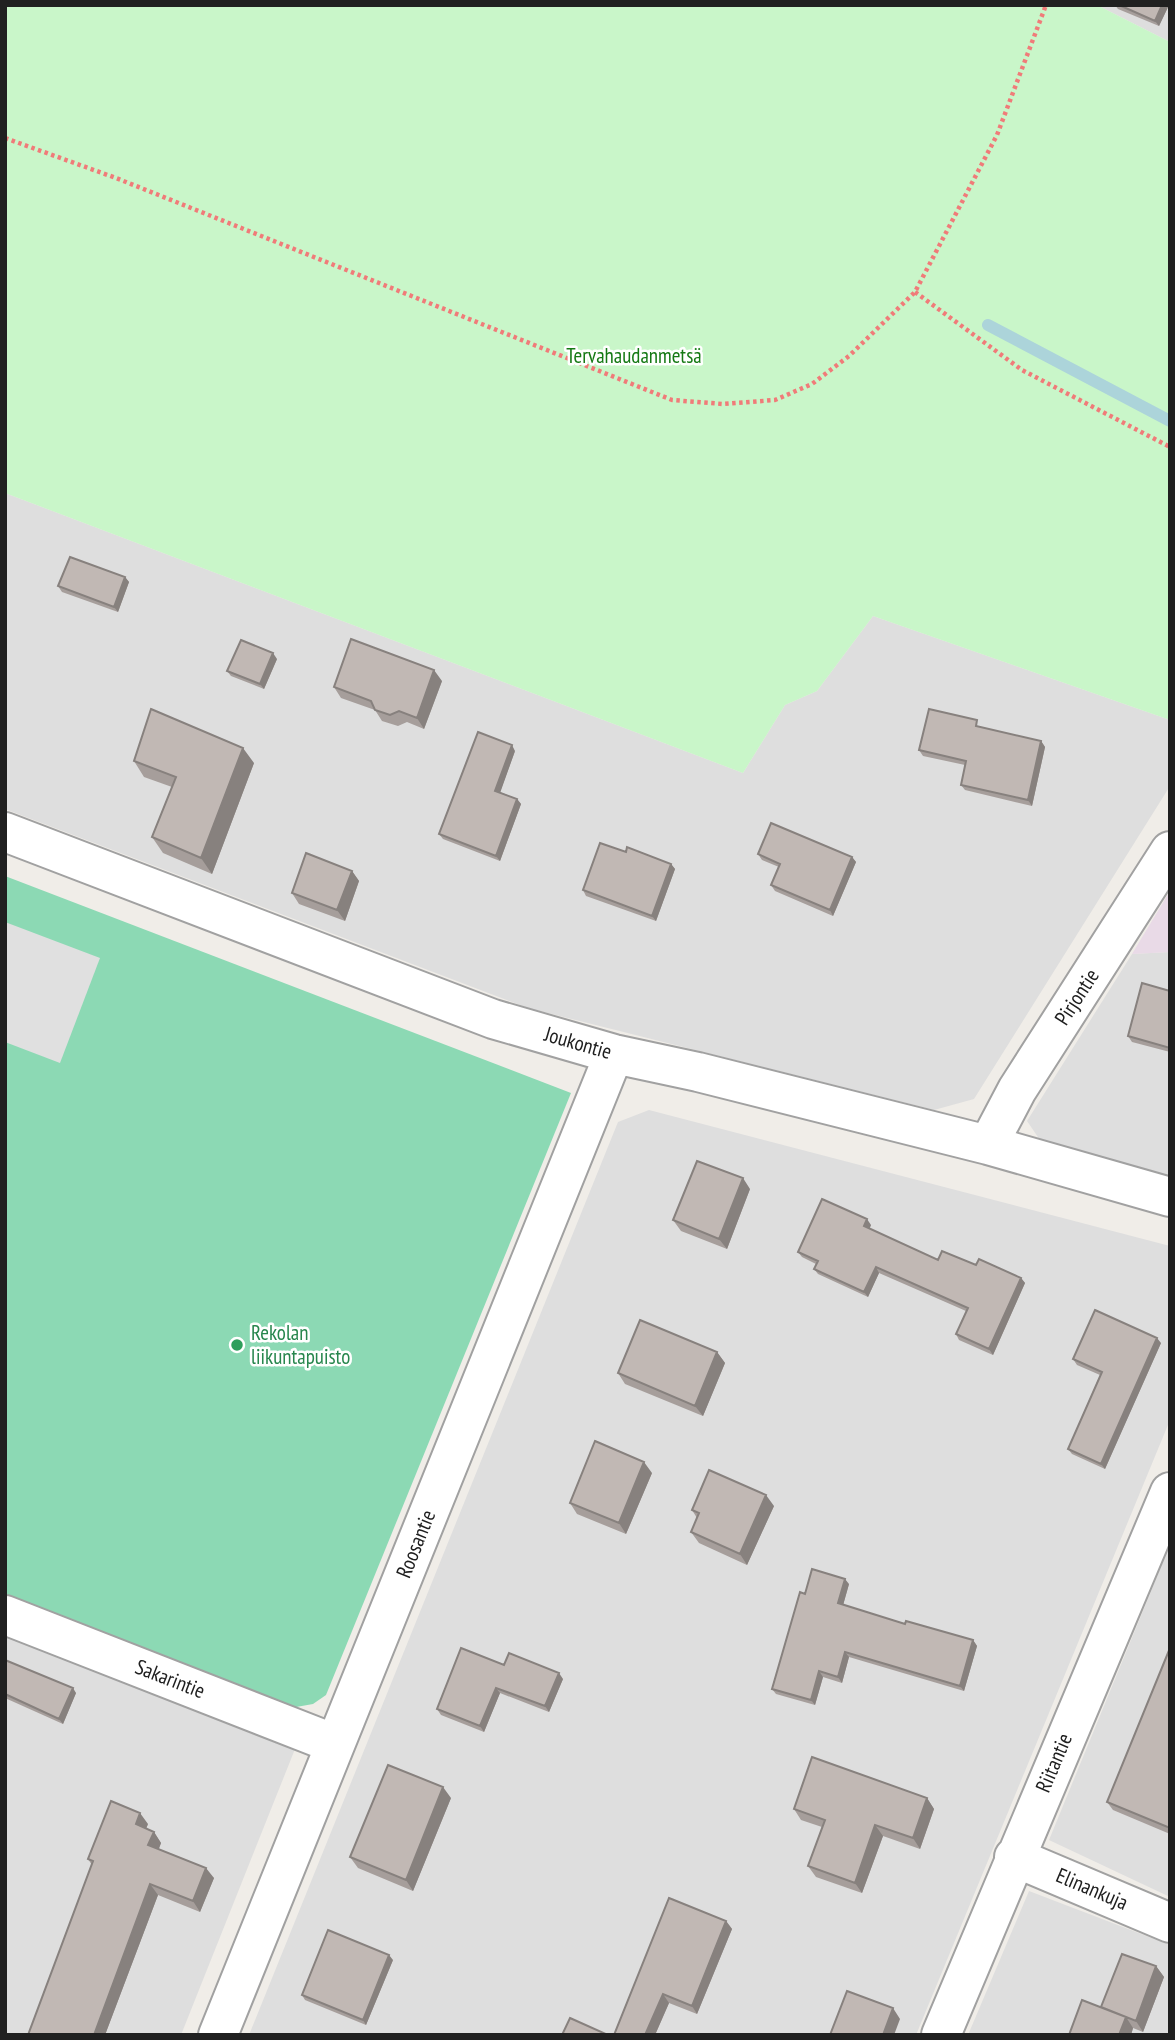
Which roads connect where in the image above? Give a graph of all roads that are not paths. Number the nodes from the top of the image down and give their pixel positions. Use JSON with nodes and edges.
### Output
{"nodes":[{"id":1,"x":5,"y":832,"type":"edge"},
{"id":2,"x":1170,"y":851,"type":"edge"},
{"id":3,"x":614,"y":1054,"type":"junction"},
{"id":4,"x":988,"y":1145,"type":"junction"},
{"id":5,"x":1170,"y":1197,"type":"edge"},
{"id":6,"x":1170,"y":1492,"type":"edge"},
{"id":7,"x":5,"y":1615,"type":"edge"},
{"id":8,"x":335,"y":1744,"type":"junction"},
{"id":9,"x":1014,"y":1857,"type":"junction"},
{"id":10,"x":1170,"y":1923,"type":"edge"},
{"id":11,"x":218,"y":2035,"type":"edge"},
{"id":12,"x":941,"y":2035,"type":"edge"}],
"edges":[{"from":1,"to":3,"type":"street","name":"Joukontie"},
{"from":2,"to":4,"type":"street","name":"Pirjontie"},
{"from":3,"to":4,"type":"street","name":"Joukontie"},
{"from":3,"to":8,"type":"street","name":"Roosantie"},
{"from":4,"to":5,"type":"street","name":"Joukontie"},
{"from":6,"to":9,"type":"street","name":"Riitantie"},
{"from":7,"to":8,"type":"street","name":"Sakarintie"},
{"from":8,"to":11,"type":"street","name":"Roosantie"},
{"from":9,"to":10,"type":"street","name":"Elinankuja"},
{"from":9,"to":12,"type":"street","name":"Riitantie"}]}
